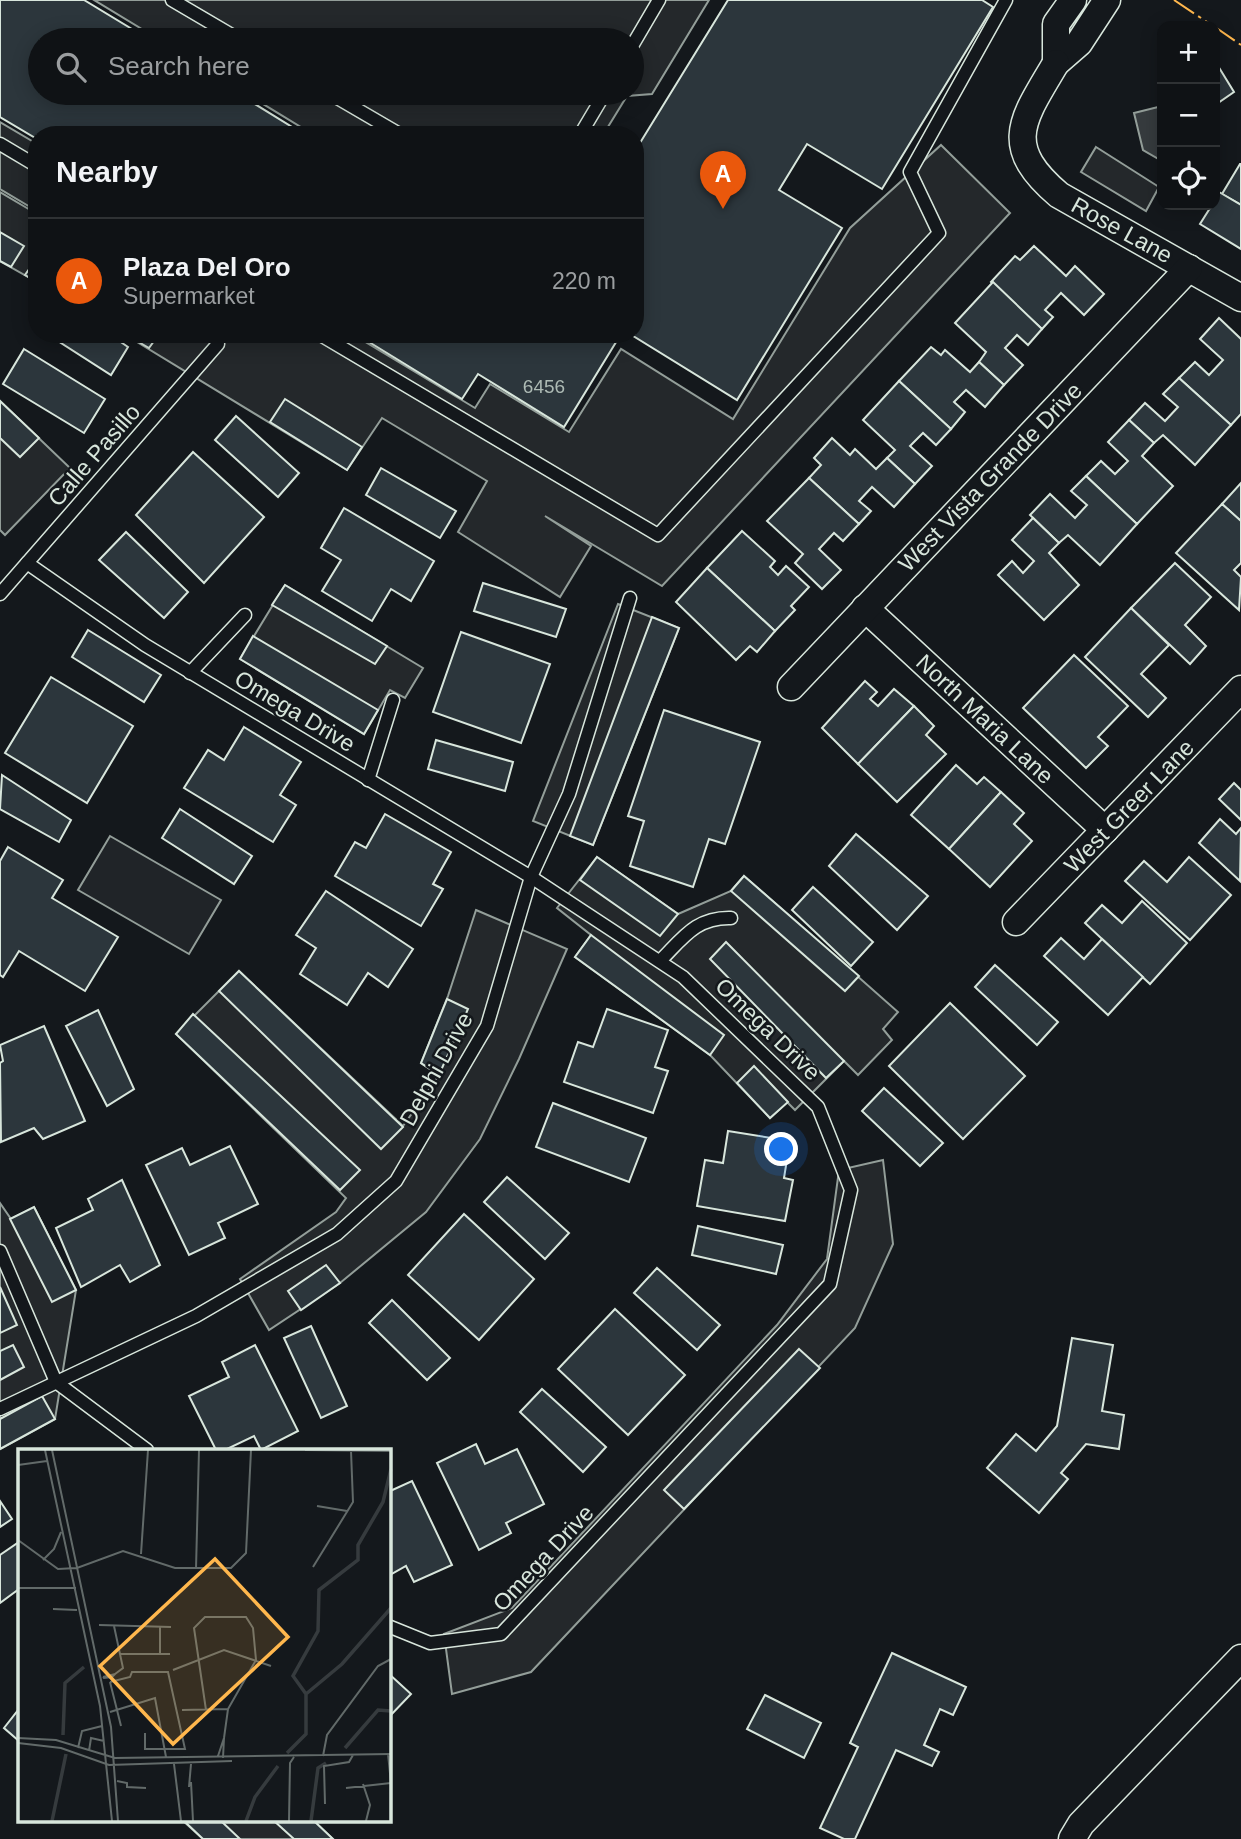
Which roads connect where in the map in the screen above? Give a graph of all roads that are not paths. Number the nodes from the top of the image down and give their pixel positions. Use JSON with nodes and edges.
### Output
{"nodes":[{"id":1,"x":173,"y":0,"type":"edge"},
{"id":2,"x":659,"y":0,"type":"edge"},
{"id":3,"x":1006,"y":0,"type":"edge"},
{"id":4,"x":1073,"y":0,"type":"edge"},
{"id":5,"x":1107,"y":0,"type":"edge"},
{"id":6,"x":220,"y":28,"type":"edge"},
{"id":7,"x":643,"y":28,"type":"edge"},
{"id":8,"x":1056,"y":63,"type":"junction"},
{"id":9,"x":350,"y":105,"type":"edge"},
{"id":10,"x":598,"y":105,"type":"edge"},
{"id":11,"x":386,"y":126,"type":"edge"},
{"id":12,"x":585,"y":126,"type":"edge"},
{"id":13,"x":0,"y":144,"type":"edge"},
{"id":14,"x":28,"y":161,"type":"edge"},
{"id":15,"x":1189,"y":268,"type":"junction"},
{"id":16,"x":1241,"y":298,"type":"edge"},
{"id":17,"x":334,"y":343,"type":"edge"},
{"id":18,"x":218,"y":344,"type":"dead end"},
{"id":19,"x":27,"y":563,"type":"junction"},
{"id":20,"x":0,"y":594,"type":"edge"},
{"id":21,"x":630,"y":598,"type":"dead end"},
{"id":22,"x":865,"y":608,"type":"junction"},
{"id":23,"x":245,"y":615,"type":"dead end"},
{"id":24,"x":190,"y":673,"type":"junction"},
{"id":25,"x":791,"y":687,"type":"dead end"},
{"id":26,"x":1241,"y":689,"type":"edge"},
{"id":27,"x":393,"y":700,"type":"dead end"},
{"id":28,"x":368,"y":780,"type":"junction"},
{"id":29,"x":1105,"y":830,"type":"junction"},
{"id":30,"x":531,"y":877,"type":"junction"},
{"id":31,"x":732,"y":918,"type":"dead end"},
{"id":32,"x":1016,"y":922,"type":"dead end"},
{"id":33,"x":660,"y":961,"type":"junction"},
{"id":34,"x":0,"y":1251,"type":"edge"},
{"id":35,"x":57,"y":1382,"type":"junction"},
{"id":36,"x":0,"y":1409,"type":"edge"},
{"id":37,"x":144,"y":1449,"type":"edge"},
{"id":38,"x":390,"y":1627,"type":"edge"},
{"id":39,"x":1241,"y":1658,"type":"edge"},
{"id":40,"x":1072,"y":1839,"type":"edge"}],
"edges":[{"from":1,"to":6,"type":"lane"},
{"from":2,"to":7,"type":"lane"},
{"from":3,"to":17,"type":"lane"},
{"from":4,"to":8,"type":"street"},
{"from":5,"to":8,"type":"street"},
{"from":8,"to":15,"type":"street","name":"Rose Lane"},
{"from":9,"to":11,"type":"lane"},
{"from":10,"to":12,"type":"lane"},
{"from":13,"to":14,"type":"lane"},
{"from":15,"to":16,"type":"street","name":"Rose Lane"},
{"from":15,"to":22,"type":"street","name":"West Vista Grande Drive"},
{"from":18,"to":19,"type":"lane","name":"Calle Pasillo"},
{"from":19,"to":20,"type":"lane","name":"Calle Pasillo"},
{"from":19,"to":24,"type":"lane","name":"Omega Drive"},
{"from":21,"to":30,"type":"lane","name":"Delphi Drive"},
{"from":22,"to":25,"type":"street","name":"West Vista Grande Drive"},
{"from":22,"to":29,"type":"street","name":"North Maria Lane"},
{"from":23,"to":24,"type":"lane"},
{"from":24,"to":28,"type":"lane","name":"Omega Drive"},
{"from":26,"to":29,"type":"street","name":"West Greer Lane"},
{"from":27,"to":28,"type":"lane"},
{"from":28,"to":30,"type":"lane","name":"Omega Drive"},
{"from":29,"to":32,"type":"street","name":"West Greer Lane"},
{"from":30,"to":33,"type":"lane","name":"Omega Drive"},
{"from":30,"to":35,"type":"lane","name":"Delphi Drive"},
{"from":31,"to":33,"type":"lane"},
{"from":33,"to":38,"type":"lane","name":"Omega Drive"},
{"from":34,"to":35,"type":"lane"},
{"from":35,"to":36,"type":"lane","name":"Delphi Drive"},
{"from":35,"to":37,"type":"lane"},
{"from":39,"to":40,"type":"street"}]}
